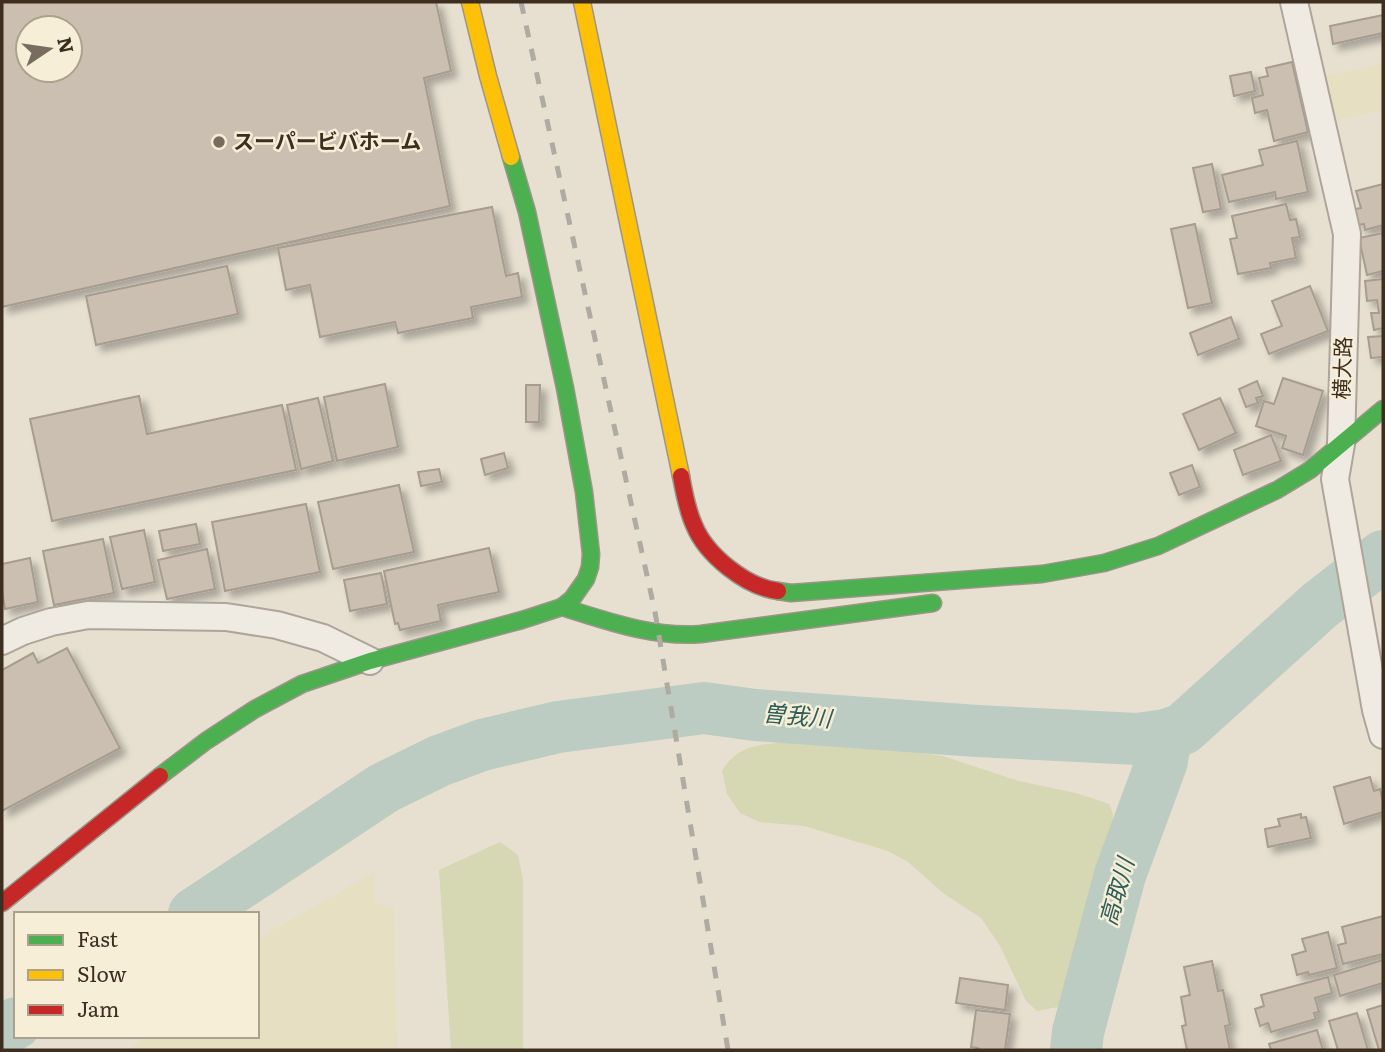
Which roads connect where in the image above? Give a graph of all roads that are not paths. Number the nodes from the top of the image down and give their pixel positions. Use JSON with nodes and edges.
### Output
{"nodes":[{"id":1,"x":470,"y":2,"type":"edge"},
{"id":2,"x":582,"y":2,"type":"edge"},
{"id":3,"x":1294,"y":2,"type":"edge"},
{"id":4,"x":1383,"y":409,"type":"edge"},
{"id":5,"x":1341,"y":444,"type":"junction"},
{"id":6,"x":1042,"y":574,"type":"junction"},
{"id":7,"x":562,"y":607,"type":"junction"},
{"id":8,"x":2,"y":641,"type":"edge"},
{"id":9,"x":370,"y":661,"type":"junction"},
{"id":10,"x":1379,"y":710,"type":"edge"},
{"id":11,"x":2,"y":903,"type":"edge"}],
"edges":[{"from":1,"to":7,"type":"street"},
{"from":2,"to":6,"type":"street"},
{"from":3,"to":5,"type":"street","name":"横大路"},
{"from":4,"to":5,"type":"street"},
{"from":5,"to":6,"type":"street"},
{"from":5,"to":10,"type":"street","name":"横大路"},
{"from":6,"to":7,"type":"street"},
{"from":7,"to":9,"type":"street"},
{"from":8,"to":9,"type":"street"},
{"from":9,"to":11,"type":"street"}]}
